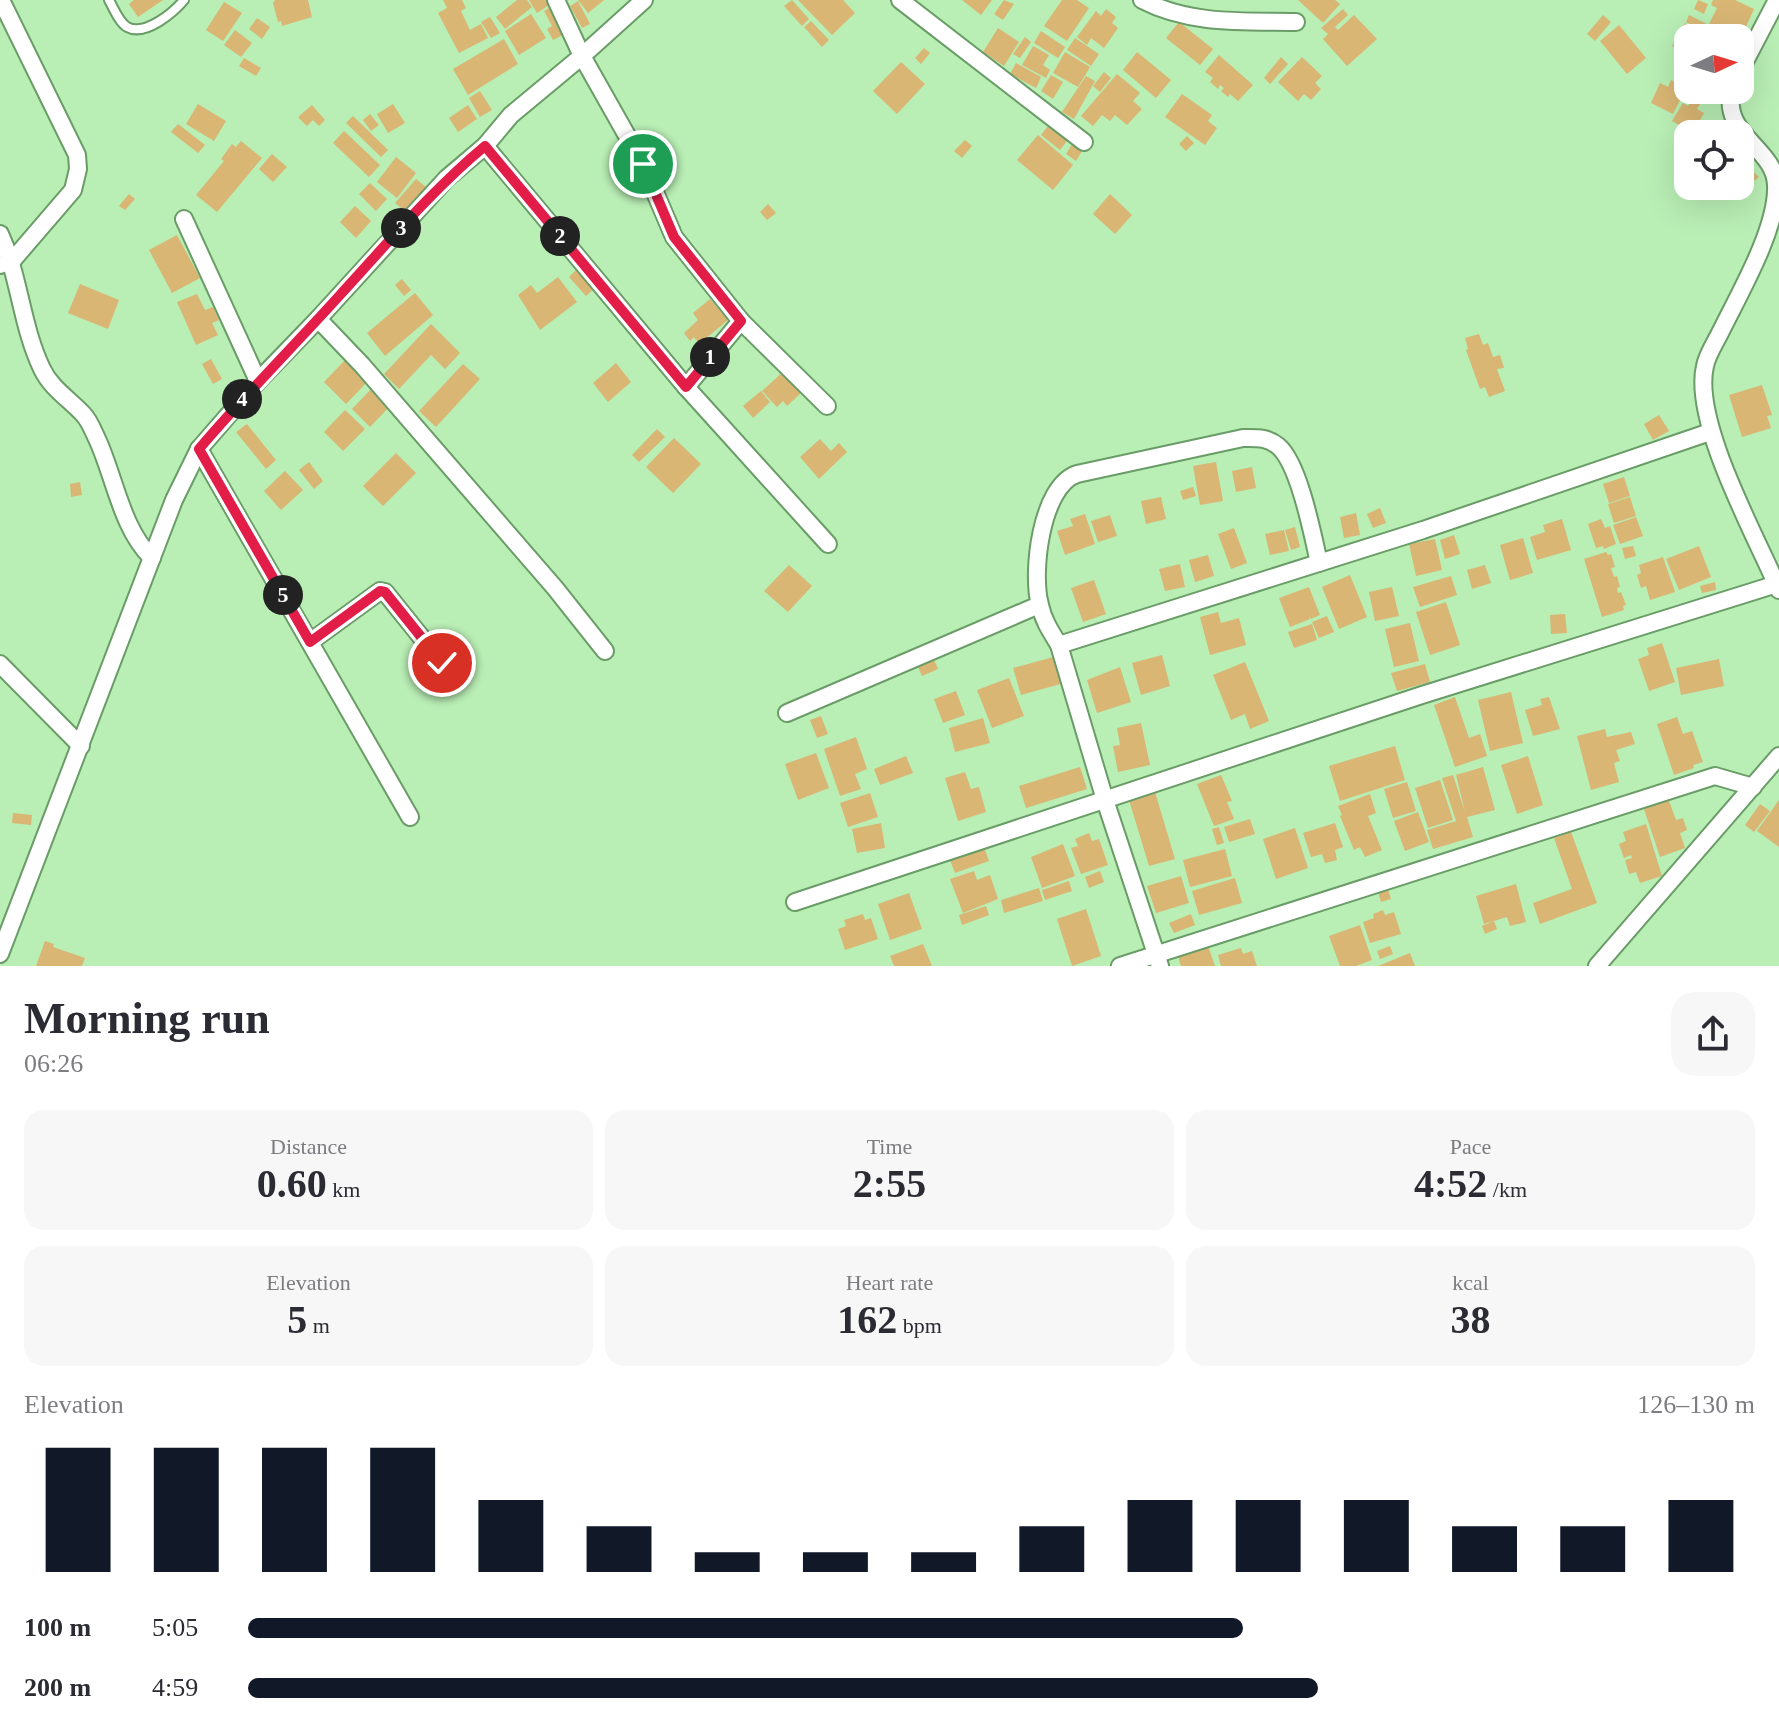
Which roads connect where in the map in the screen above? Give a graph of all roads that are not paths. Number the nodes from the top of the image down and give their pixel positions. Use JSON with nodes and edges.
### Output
{"nodes":[{"id":1,"x":1,"y":0,"type":"edge"},
{"id":2,"x":109,"y":0,"type":"edge"},
{"id":3,"x":184,"y":0,"type":"edge"},
{"id":4,"x":556,"y":0,"type":"edge"},
{"id":5,"x":644,"y":0,"type":"edge"},
{"id":6,"x":900,"y":0,"type":"edge"},
{"id":7,"x":1142,"y":0,"type":"edge"},
{"id":8,"x":1777,"y":0,"type":"edge"},
{"id":9,"x":1296,"y":22,"type":"dead end"},
{"id":10,"x":7,"y":29,"type":"edge"},
{"id":11,"x":1754,"y":44,"type":"edge"},
{"id":12,"x":582,"y":56,"type":"junction"},
{"id":13,"x":1731,"y":104,"type":"edge"},
{"id":14,"x":1084,"y":142,"type":"dead end"},
{"id":15,"x":485,"y":146,"type":"junction"},
{"id":16,"x":1777,"y":195,"type":"edge"},
{"id":17,"x":184,"y":219,"type":"dead end"},
{"id":18,"x":0,"y":234,"type":"edge"},
{"id":19,"x":6,"y":263,"type":"edge"},
{"id":20,"x":318,"y":319,"type":"junction"},
{"id":21,"x":741,"y":321,"type":"junction"},
{"id":22,"x":258,"y":381,"type":"junction"},
{"id":23,"x":686,"y":387,"type":"junction"},
{"id":24,"x":827,"y":406,"type":"dead end"},
{"id":25,"x":1710,"y":432,"type":"junction"},
{"id":26,"x":199,"y":449,"type":"junction"},
{"id":27,"x":828,"y":544,"type":"dead end"},
{"id":28,"x":152,"y":558,"type":"junction"},
{"id":29,"x":1319,"y":563,"type":"junction"},
{"id":30,"x":1778,"y":587,"type":"edge"},
{"id":31,"x":1039,"y":605,"type":"junction"},
{"id":32,"x":310,"y":642,"type":"junction"},
{"id":33,"x":1059,"y":645,"type":"junction"},
{"id":34,"x":605,"y":651,"type":"dead end"},
{"id":35,"x":442,"y":663,"type":"dead end"},
{"id":36,"x":0,"y":664,"type":"edge"},
{"id":37,"x":787,"y":713,"type":"dead end"},
{"id":38,"x":81,"y":746,"type":"junction"},
{"id":39,"x":1779,"y":756,"type":"edge"},
{"id":40,"x":1753,"y":787,"type":"junction"},
{"id":41,"x":1105,"y":800,"type":"junction"},
{"id":42,"x":410,"y":817,"type":"dead end"},
{"id":43,"x":795,"y":902,"type":"dead end"},
{"id":44,"x":0,"y":954,"type":"edge"},
{"id":45,"x":1158,"y":960,"type":"edge"},
{"id":46,"x":1120,"y":966,"type":"edge"},
{"id":47,"x":1597,"y":966,"type":"edge"}],
"edges":[{"from":1,"to":10,"type":"street"},
{"from":2,"to":3,"type":"lane"},
{"from":4,"to":12,"type":"street"},
{"from":5,"to":12,"type":"street"},
{"from":6,"to":14,"type":"street"},
{"from":7,"to":9,"type":"street"},
{"from":8,"to":11,"type":"street"},
{"from":10,"to":19,"type":"street"},
{"from":12,"to":15,"type":"street"},
{"from":12,"to":21,"type":"street"},
{"from":13,"to":16,"type":"street"},
{"from":15,"to":20,"type":"street"},
{"from":15,"to":23,"type":"street"},
{"from":16,"to":25,"type":"street"},
{"from":17,"to":22,"type":"street"},
{"from":18,"to":19,"type":"street"},
{"from":19,"to":28,"type":"street"},
{"from":20,"to":22,"type":"street"},
{"from":20,"to":34,"type":"street"},
{"from":21,"to":23,"type":"street"},
{"from":21,"to":24,"type":"street"},
{"from":22,"to":26,"type":"street"},
{"from":23,"to":27,"type":"street"},
{"from":25,"to":29,"type":"street"},
{"from":25,"to":30,"type":"street"},
{"from":26,"to":28,"type":"street"},
{"from":26,"to":32,"type":"street"},
{"from":28,"to":38,"type":"street"},
{"from":29,"to":31,"type":"street"},
{"from":29,"to":33,"type":"street"},
{"from":30,"to":41,"type":"street"},
{"from":31,"to":33,"type":"street"},
{"from":31,"to":37,"type":"street"},
{"from":32,"to":35,"type":"street"},
{"from":32,"to":42,"type":"street"},
{"from":33,"to":41,"type":"street"},
{"from":36,"to":38,"type":"street"},
{"from":38,"to":44,"type":"street"},
{"from":39,"to":40,"type":"street"},
{"from":40,"to":45,"type":"street"},
{"from":40,"to":47,"type":"street"},
{"from":41,"to":43,"type":"street"},
{"from":41,"to":45,"type":"street"},
{"from":45,"to":46,"type":"street"}]}
